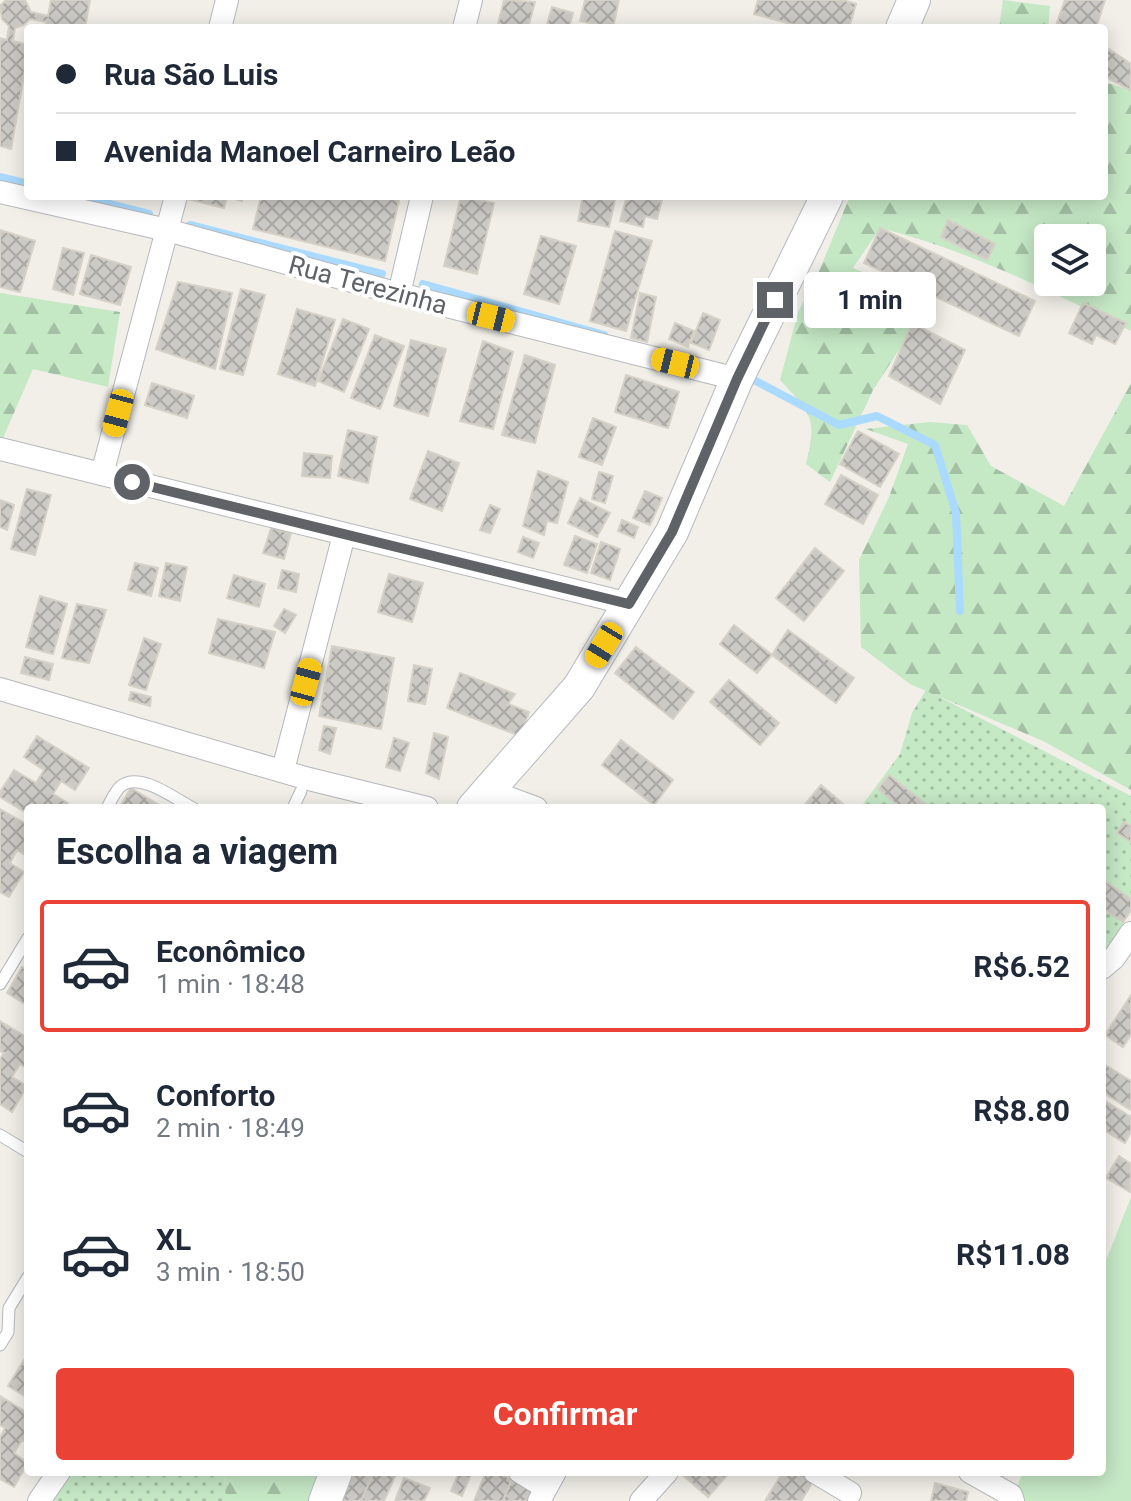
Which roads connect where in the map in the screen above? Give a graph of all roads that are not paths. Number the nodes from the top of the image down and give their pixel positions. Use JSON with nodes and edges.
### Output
{"nodes":[{"id":1,"x":227,"y":0,"type":"edge"},
{"id":2,"x":471,"y":0,"type":"edge"},
{"id":3,"x":914,"y":0,"type":"edge"},
{"id":4,"x":221,"y":24,"type":"edge"},
{"id":5,"x":465,"y":24,"type":"edge"},
{"id":6,"x":904,"y":24,"type":"edge"},
{"id":7,"x":0,"y":192,"type":"edge"},
{"id":8,"x":24,"y":197,"type":"edge"},
{"id":9,"x":35,"y":200,"type":"edge"},
{"id":10,"x":175,"y":200,"type":"edge"},
{"id":11,"x":421,"y":200,"type":"edge"},
{"id":12,"x":825,"y":200,"type":"edge"},
{"id":13,"x":167,"y":230,"type":"junction"},
{"id":14,"x":399,"y":294,"type":"junction"},
{"id":15,"x":737,"y":379,"type":"junction"},
{"id":16,"x":0,"y":449,"type":"edge"},
{"id":17,"x":102,"y":474,"type":"junction"},
{"id":18,"x":344,"y":535,"type":"junction"},
{"id":19,"x":629,"y":604,"type":"junction"},
{"id":20,"x":0,"y":689,"type":"edge"},
{"id":21,"x":283,"y":770,"type":"junction"},
{"id":22,"x":299,"y":792,"type":"edge"},
{"id":23,"x":480,"y":799,"type":"edge"},
{"id":24,"x":109,"y":804,"type":"edge"},
{"id":25,"x":185,"y":804,"type":"edge"},
{"id":26,"x":395,"y":804,"type":"edge"},
{"id":27,"x":511,"y":804,"type":"edge"},
{"id":28,"x":1131,"y":933,"type":"edge"},
{"id":29,"x":24,"y":945,"type":"edge"},
{"id":30,"x":1112,"y":961,"type":"edge"},
{"id":31,"x":0,"y":984,"type":"edge"},
{"id":32,"x":0,"y":1135,"type":"edge"},
{"id":33,"x":24,"y":1150,"type":"edge"},
{"id":34,"x":24,"y":1284,"type":"edge"},
{"id":35,"x":0,"y":1345,"type":"edge"},
{"id":36,"x":56,"y":1476,"type":"edge"},
{"id":37,"x":334,"y":1476,"type":"edge"},
{"id":38,"x":527,"y":1476,"type":"edge"},
{"id":39,"x":663,"y":1476,"type":"edge"},
{"id":40,"x":822,"y":1476,"type":"edge"},
{"id":41,"x":977,"y":1476,"type":"edge"},
{"id":42,"x":547,"y":1487,"type":"edge"},
{"id":43,"x":850,"y":1493,"type":"dead end"},
{"id":44,"x":39,"y":1501,"type":"edge"},
{"id":45,"x":325,"y":1501,"type":"edge"},
{"id":46,"x":641,"y":1501,"type":"edge"},
{"id":47,"x":1013,"y":1501,"type":"edge"}],
"edges":[{"from":1,"to":4,"type":"street"},
{"from":2,"to":5,"type":"street"},
{"from":3,"to":6,"type":"main road"},
{"from":7,"to":8,"type":"street","name":"Rua Terezinha"},
{"from":9,"to":13,"type":"street","name":"Rua Terezinha"},
{"from":10,"to":13,"type":"street"},
{"from":11,"to":14,"type":"street"},
{"from":12,"to":15,"type":"main road"},
{"from":13,"to":14,"type":"street","name":"Rua Terezinha"},
{"from":13,"to":17,"type":"street"},
{"from":14,"to":15,"type":"street","name":"Rua Terezinha"},
{"from":15,"to":19,"type":"main road"},
{"from":16,"to":17,"type":"street"},
{"from":17,"to":18,"type":"street"},
{"from":18,"to":19,"type":"street"},
{"from":18,"to":21,"type":"street"},
{"from":19,"to":23,"type":"main road"},
{"from":20,"to":21,"type":"street"},
{"from":21,"to":22,"type":"street"},
{"from":22,"to":26,"type":"street"},
{"from":23,"to":27,"type":"street"},
{"from":24,"to":25,"type":"lane"},
{"from":28,"to":30,"type":"street"},
{"from":29,"to":31,"type":"lane"},
{"from":32,"to":33,"type":"lane"},
{"from":34,"to":35,"type":"lane"},
{"from":36,"to":44,"type":"street"},
{"from":37,"to":45,"type":"main road"},
{"from":38,"to":42,"type":"street"},
{"from":39,"to":46,"type":"street"},
{"from":40,"to":43,"type":"street"},
{"from":41,"to":47,"type":"street"}]}
